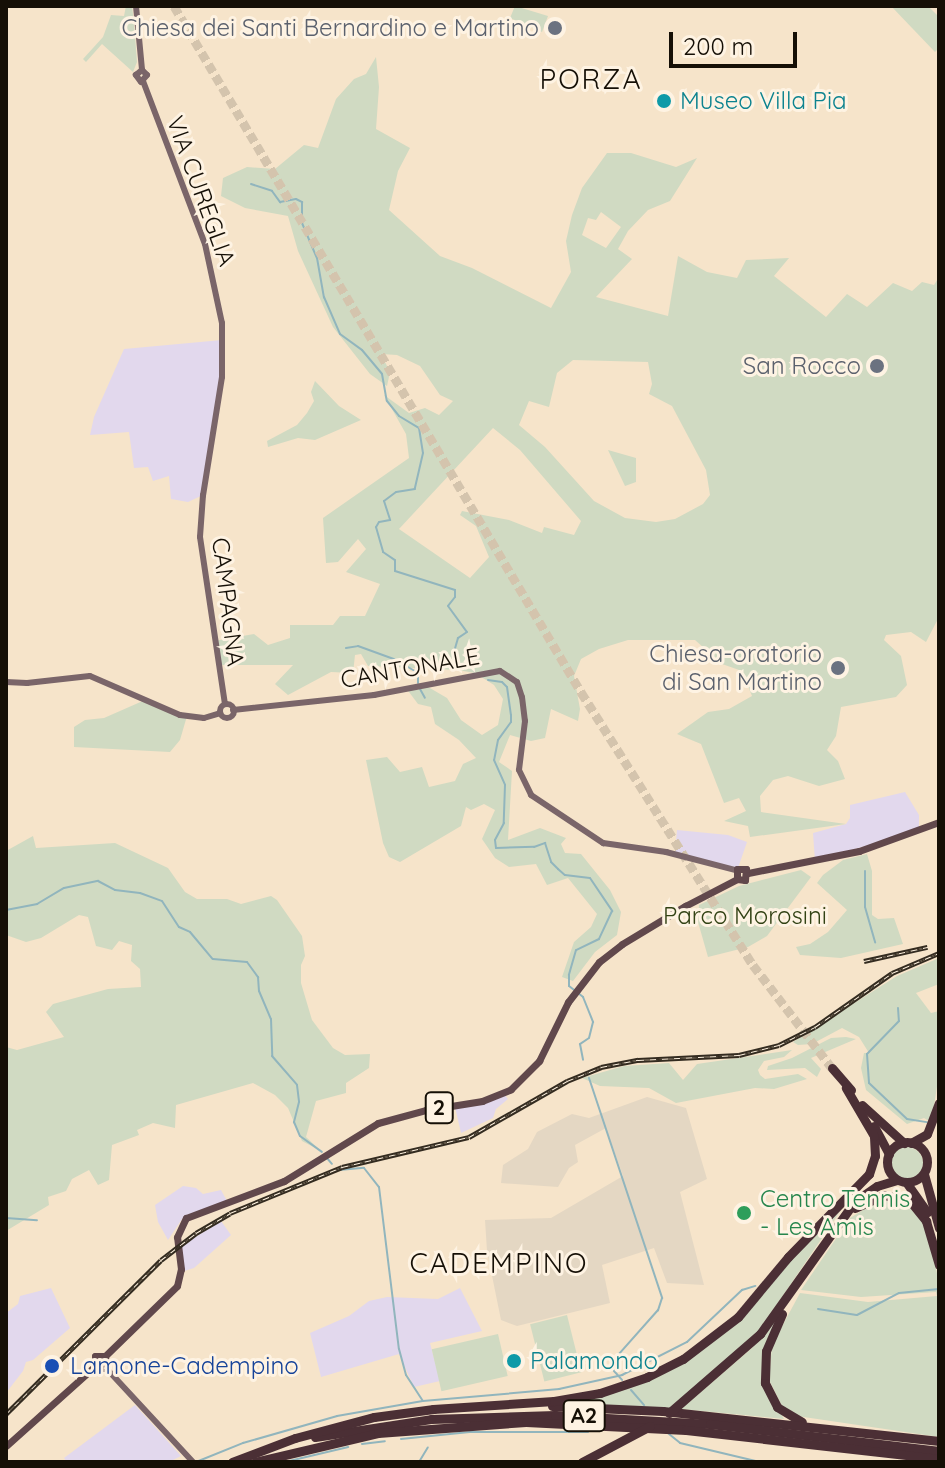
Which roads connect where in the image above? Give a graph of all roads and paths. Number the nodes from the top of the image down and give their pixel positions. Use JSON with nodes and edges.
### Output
{"nodes":[{"id":1,"x":136,"y":6,"type":"edge"},
{"id":2,"x":202,"y":504,"type":"joint"},
{"id":3,"x":6,"y":682,"type":"edge"},
{"id":4,"x":225,"y":704,"type":"junction"},
{"id":5,"x":233,"y":710,"type":"junction"},
{"id":6,"x":220,"y":713,"type":"junction"},
{"id":7,"x":939,"y":822,"type":"edge"},
{"id":8,"x":735,"y":870,"type":"junction"},
{"id":9,"x":748,"y":873,"type":"junction"},
{"id":10,"x":737,"y":879,"type":"junction"},
{"id":11,"x":846,"y":1088,"type":"junction"},
{"id":12,"x":939,"y":1103,"type":"edge"},
{"id":13,"x":937,"y":1118,"type":"edge"},
{"id":14,"x":932,"y":1132,"type":"junction"},
{"id":15,"x":907,"y":1143,"type":"junction"},
{"id":16,"x":888,"y":1159,"type":"junction"},
{"id":17,"x":927,"y":1161,"type":"junction"},
{"id":18,"x":924,"y":1174,"type":"junction"},
{"id":19,"x":901,"y":1181,"type":"junction"},
{"id":20,"x":838,"y":1208,"type":"junction"},
{"id":21,"x":939,"y":1228,"type":"edge"},
{"id":22,"x":826,"y":1244,"type":"junction"},
{"id":23,"x":939,"y":1255,"type":"edge"},
{"id":24,"x":810,"y":1263,"type":"junction"},
{"id":25,"x":939,"y":1265,"type":"edge"},
{"id":26,"x":795,"y":1290,"type":"junction"},
{"id":27,"x":105,"y":1356,"type":"junction"},
{"id":28,"x":94,"y":1367,"type":"junction"},
{"id":29,"x":106,"y":1368,"type":"junction"},
{"id":30,"x":501,"y":1405,"type":"junction"},
{"id":31,"x":876,"y":1433,"type":"junction"},
{"id":32,"x":939,"y":1441,"type":"edge"},
{"id":33,"x":6,"y":1446,"type":"edge"},
{"id":34,"x":939,"y":1451,"type":"edge"},
{"id":35,"x":939,"y":1459,"type":"edge"},
{"id":36,"x":193,"y":1462,"type":"edge"},
{"id":37,"x":232,"y":1462,"type":"edge"},
{"id":38,"x":255,"y":1462,"type":"edge"},
{"id":39,"x":582,"y":1462,"type":"edge"}],
"edges":[{"from":1,"to":2,"type":"street","name":"VIA CUREGLIA"},
{"from":2,"to":4,"type":"street","name":"CAMPAGNA"},
{"from":3,"to":6,"type":"street"},
{"from":4,"to":5,"type":"street"},
{"from":4,"to":6,"type":"street"},
{"from":5,"to":6,"type":"street"},
{"from":5,"to":8,"type":"street","name":"CANTONALE"},
{"from":7,"to":9,"type":"main road"},
{"from":8,"to":9,"type":"main road"},
{"from":8,"to":10,"type":"main road"},
{"from":9,"to":10,"type":"main road"},
{"from":10,"to":27,"type":"main road","number":"2"},
{"from":11,"to":15,"type":"highway"},
{"from":11,"to":16,"type":"highway"},
{"from":11,"to":20,"type":"highway"},
{"from":12,"to":13,"type":"highway"},
{"from":13,"to":14,"type":"highway"},
{"from":14,"to":15,"type":"highway"},
{"from":14,"to":17,"type":"highway"},
{"from":15,"to":16,"type":"highway"},
{"from":15,"to":17,"type":"highway"},
{"from":16,"to":19,"type":"highway"},
{"from":16,"to":20,"type":"highway","number":"A2"},
{"from":17,"to":18,"type":"highway"},
{"from":18,"to":19,"type":"highway"},
{"from":18,"to":21,"type":"highway"},
{"from":19,"to":23,"type":"highway"},
{"from":19,"to":24,"type":"highway","number":"A2"},
{"from":20,"to":30,"type":"highway","number":"A2"},
{"from":22,"to":24,"type":"highway","number":"A2"},
{"from":22,"to":25,"type":"highway","number":"A2"},
{"from":22,"to":26,"type":"highway","number":"A2"},
{"from":24,"to":26,"type":"highway","number":"A2"},
{"from":26,"to":31,"type":"highway","number":"A2"},
{"from":26,"to":39,"type":"highway","number":"A2"},
{"from":27,"to":28,"type":"main road"},
{"from":27,"to":29,"type":"main road"},
{"from":28,"to":29,"type":"main road"},
{"from":28,"to":33,"type":"main road"},
{"from":29,"to":36,"type":"street"},
{"from":30,"to":31,"type":"highway","number":"A2"},
{"from":30,"to":37,"type":"highway","number":"A2"},
{"from":31,"to":32,"type":"highway","number":"A2"},
{"from":34,"to":37,"type":"highway","number":"A2"},
{"from":35,"to":38,"type":"highway","number":"A2"}]}
